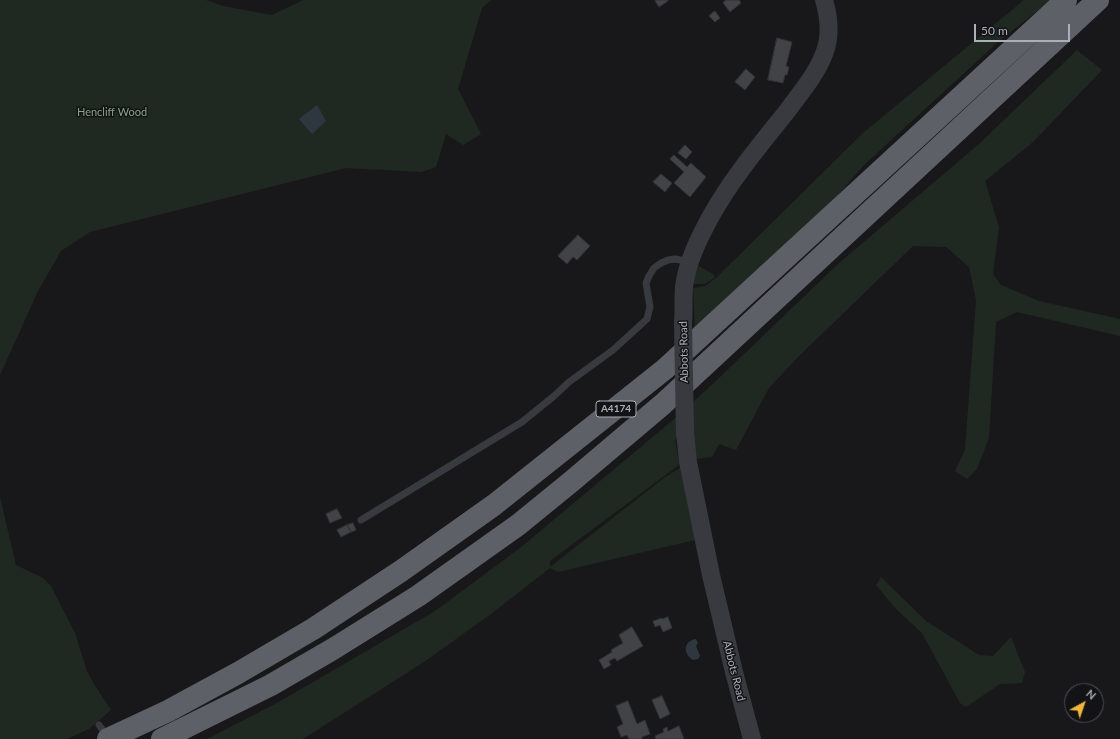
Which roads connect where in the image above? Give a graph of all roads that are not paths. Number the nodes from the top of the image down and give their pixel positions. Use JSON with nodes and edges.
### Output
{"nodes":[{"id":1,"x":824,"y":0,"type":"edge"},
{"id":2,"x":1066,"y":0,"type":"edge"},
{"id":3,"x":1098,"y":0,"type":"edge"},
{"id":4,"x":690,"y":262,"type":"junction"},
{"id":5,"x":361,"y":520,"type":"dead end"},
{"id":6,"x":106,"y":734,"type":"edge"},
{"id":7,"x":162,"y":739,"type":"edge"},
{"id":8,"x":752,"y":739,"type":"edge"}],
"edges":[{"from":1,"to":4,"type":"street","name":"Abbots Road"},
{"from":2,"to":6,"type":"highway","number":"A4174"},
{"from":3,"to":7,"type":"highway","number":"A4174"},
{"from":4,"to":5,"type":"lane"},
{"from":4,"to":8,"type":"street","name":"Abbots Road","bridge":true}]}
